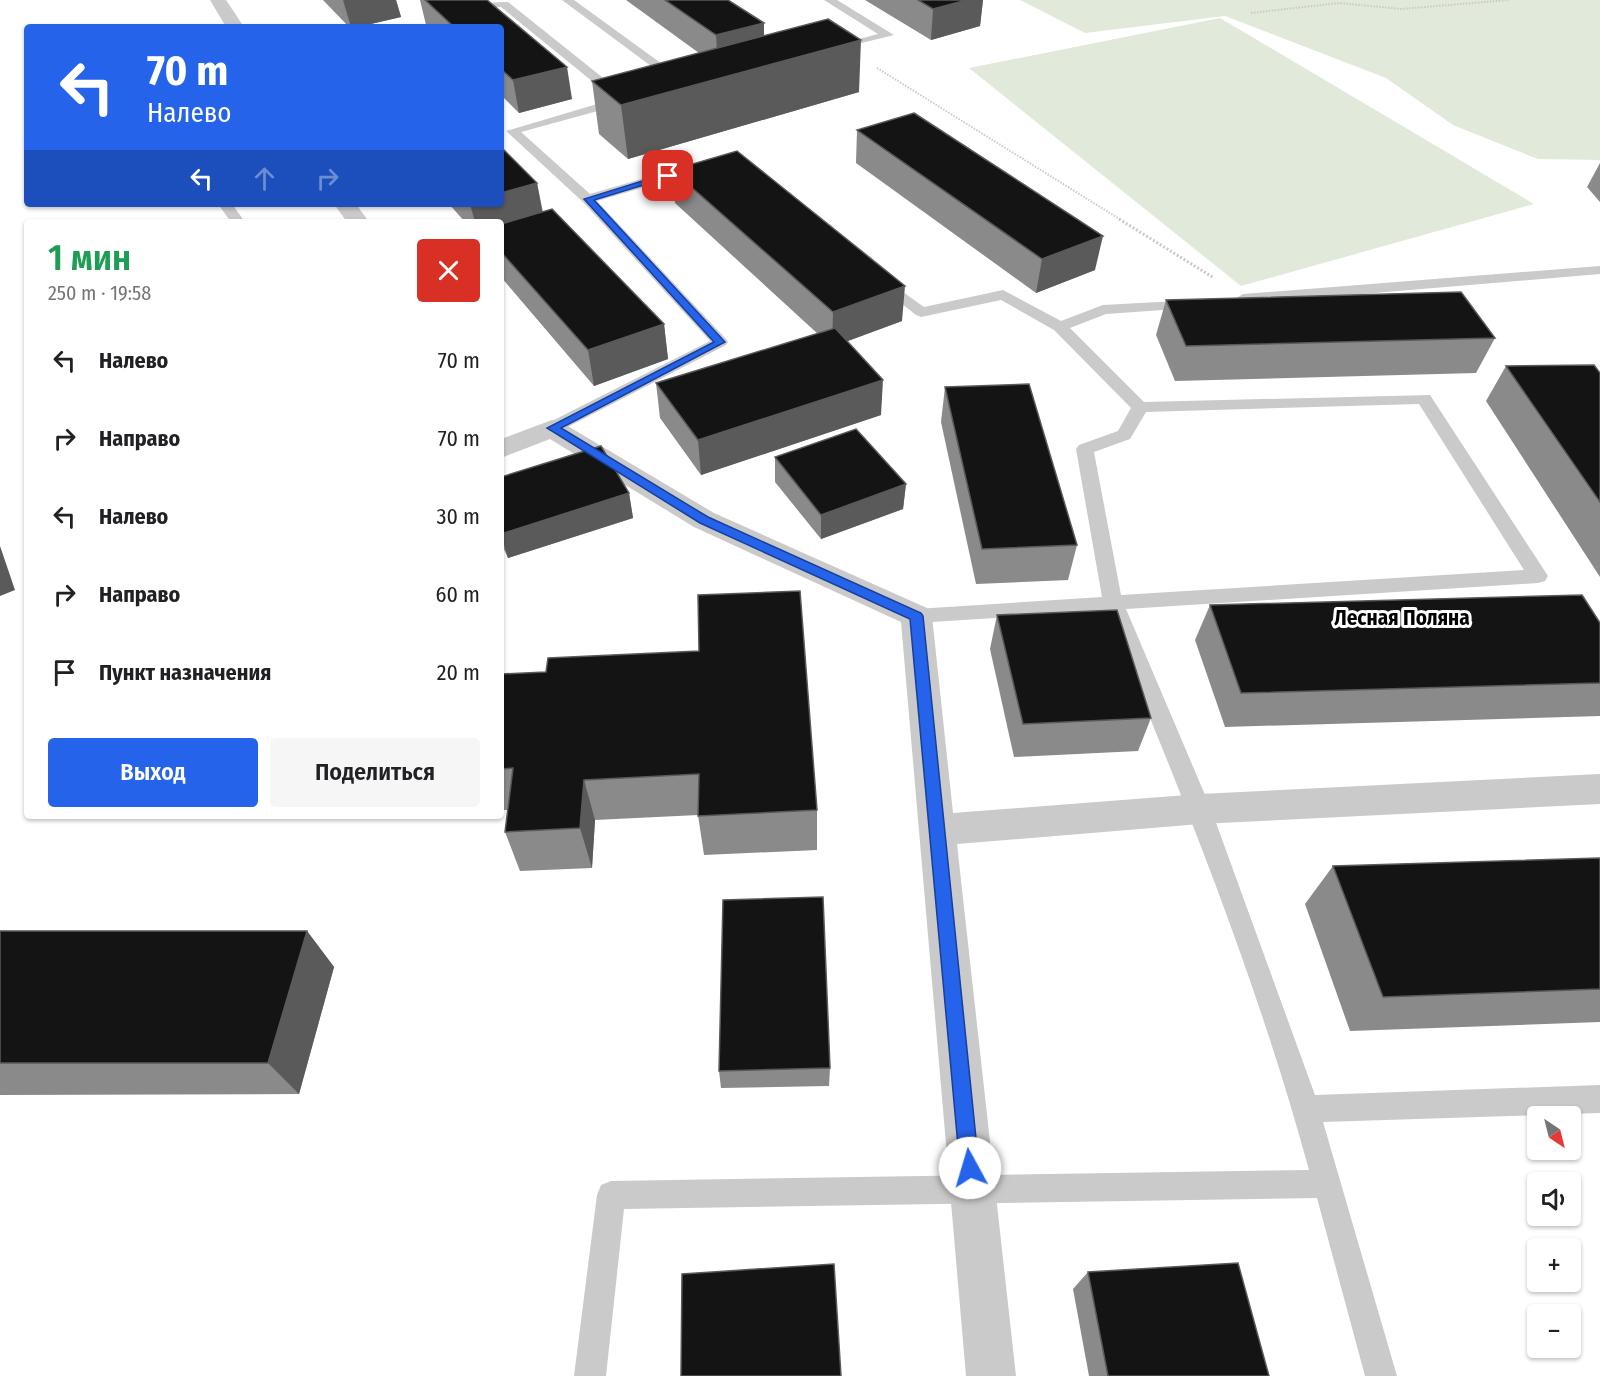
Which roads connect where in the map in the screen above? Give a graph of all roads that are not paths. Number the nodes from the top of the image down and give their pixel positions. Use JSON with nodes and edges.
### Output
{"nodes":[{"id":1,"x":218,"y":0,"type":"edge"},
{"id":2,"x":425,"y":0,"type":"edge"},
{"id":3,"x":567,"y":0,"type":"edge"},
{"id":4,"x":829,"y":0,"type":"edge"},
{"id":5,"x":234,"y":24,"type":"edge"},
{"id":6,"x":822,"y":52,"type":"edge"},
{"id":7,"x":665,"y":90,"type":"edge"},
{"id":8,"x":718,"y":161,"type":"edge"},
{"id":9,"x":588,"y":199,"type":"junction"},
{"id":10,"x":866,"y":268,"type":"edge"},
{"id":11,"x":1600,"y":270,"type":"edge"},
{"id":12,"x":1226,"y":300,"type":"edge"},
{"id":13,"x":1203,"y":302,"type":"edge"},
{"id":14,"x":1060,"y":327,"type":"junction"},
{"id":15,"x":1140,"y":407,"type":"junction"},
{"id":16,"x":552,"y":428,"type":"junction"},
{"id":17,"x":504,"y":448,"type":"edge"},
{"id":18,"x":1113,"y":603,"type":"junction"},
{"id":19,"x":916,"y":616,"type":"junction"},
{"id":20,"x":1600,"y":789,"type":"edge"},
{"id":21,"x":1200,"y":809,"type":"junction"},
{"id":22,"x":936,"y":830,"type":"junction"},
{"id":23,"x":1600,"y":1099,"type":"edge"},
{"id":24,"x":1306,"y":1109,"type":"junction"},
{"id":25,"x":1326,"y":1184,"type":"junction"},
{"id":26,"x":972,"y":1191,"type":"junction"},
{"id":27,"x":590,"y":1376,"type":"edge"},
{"id":28,"x":991,"y":1376,"type":"edge"},
{"id":29,"x":1381,"y":1376,"type":"edge"}],
"edges":[{"from":1,"to":5,"type":"street"},
{"from":2,"to":9,"type":"lane"},
{"from":3,"to":7,"type":"lane"},
{"from":4,"to":6,"type":"lane"},
{"from":8,"to":9,"type":"lane"},
{"from":9,"to":16,"type":"lane"},
{"from":10,"to":14,"type":"lane"},
{"from":11,"to":12,"type":"lane"},
{"from":13,"to":14,"type":"lane"},
{"from":14,"to":15,"type":"lane"},
{"from":15,"to":18,"type":"lane"},
{"from":15,"to":18,"type":"lane"},
{"from":16,"to":17,"type":"street"},
{"from":16,"to":19,"type":"street"},
{"from":18,"to":19,"type":"lane"},
{"from":18,"to":21,"type":"lane"},
{"from":19,"to":22,"type":"street"},
{"from":20,"to":21,"type":"street"},
{"from":21,"to":22,"type":"street"},
{"from":21,"to":24,"type":"lane"},
{"from":22,"to":26,"type":"street"},
{"from":23,"to":24,"type":"lane"},
{"from":24,"to":25,"type":"lane"},
{"from":25,"to":26,"type":"lane"},
{"from":25,"to":29,"type":"lane"},
{"from":26,"to":27,"type":"lane"},
{"from":26,"to":28,"type":"street"}]}
